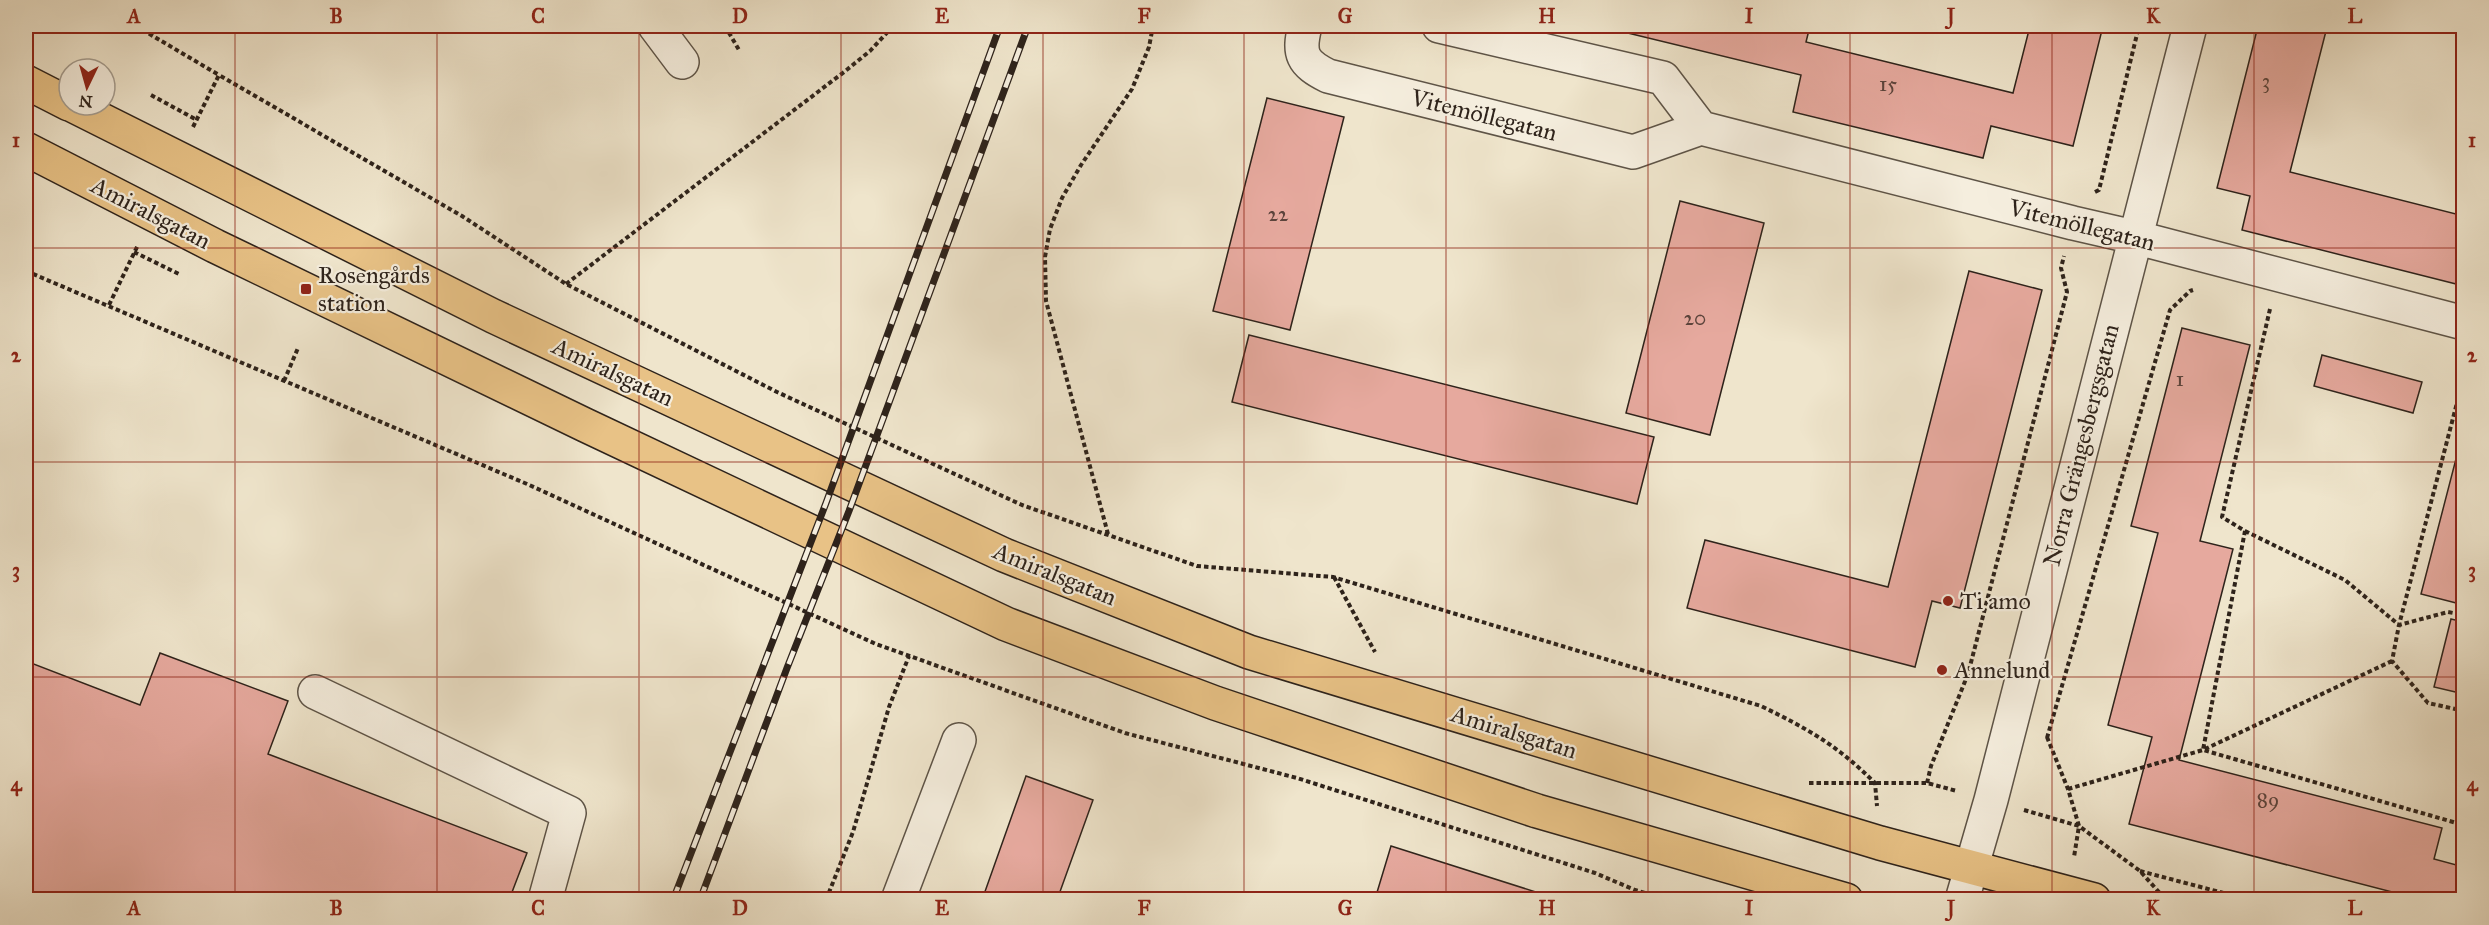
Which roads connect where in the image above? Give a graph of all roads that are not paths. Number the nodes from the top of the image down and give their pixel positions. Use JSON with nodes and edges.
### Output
{"nodes":[{"id":1,"x":655,"y":26,"type":"edge"},
{"id":2,"x":1305,"y":26,"type":"edge"},
{"id":3,"x":1439,"y":26,"type":"edge"},
{"id":4,"x":2190,"y":26,"type":"edge"},
{"id":5,"x":682,"y":62,"type":"dead end"},
{"id":6,"x":26,"y":82,"type":"edge"},
{"id":7,"x":57,"y":98,"type":"edge"},
{"id":8,"x":96,"y":117,"type":"edge"},
{"id":9,"x":1701,"y":128,"type":"junction"},
{"id":10,"x":26,"y":149,"type":"edge"},
{"id":11,"x":2134,"y":237,"type":"junction"},
{"id":12,"x":2463,"y":323,"type":"edge"},
{"id":13,"x":315,"y":692,"type":"dead end"},
{"id":14,"x":959,"y":740,"type":"dead end"},
{"id":15,"x":1970,"y":867,"type":"junction"},
{"id":16,"x":2081,"y":896,"type":"edge"},
{"id":17,"x":545,"y":900,"type":"edge"},
{"id":18,"x":898,"y":900,"type":"edge"},
{"id":19,"x":1846,"y":900,"type":"edge"},
{"id":20,"x":1962,"y":900,"type":"edge"}],
"edges":[{"from":1,"to":5,"type":"street"},
{"from":2,"to":9,"type":"street","name":"Vitemöllegatan"},
{"from":3,"to":9,"type":"street"},
{"from":4,"to":11,"type":"street","name":"Norra Grängesbergsgatan"},
{"from":6,"to":7,"type":"main road","name":"Amiralsgatan"},
{"from":8,"to":15,"type":"main road","name":"Amiralsgatan"},
{"from":9,"to":11,"type":"street","name":"Vitemöllegatan"},
{"from":10,"to":19,"type":"main road","name":"Amiralsgatan"},
{"from":11,"to":12,"type":"street","name":"Vitemöllegatan"},
{"from":11,"to":15,"type":"street","name":"Norra Grängesbergsgatan"},
{"from":13,"to":17,"type":"street"},
{"from":14,"to":18,"type":"street"},
{"from":15,"to":16,"type":"main road","name":"Amiralsgatan"},
{"from":15,"to":20,"type":"street","name":"Norra Grängesbergsgatan"}]}
